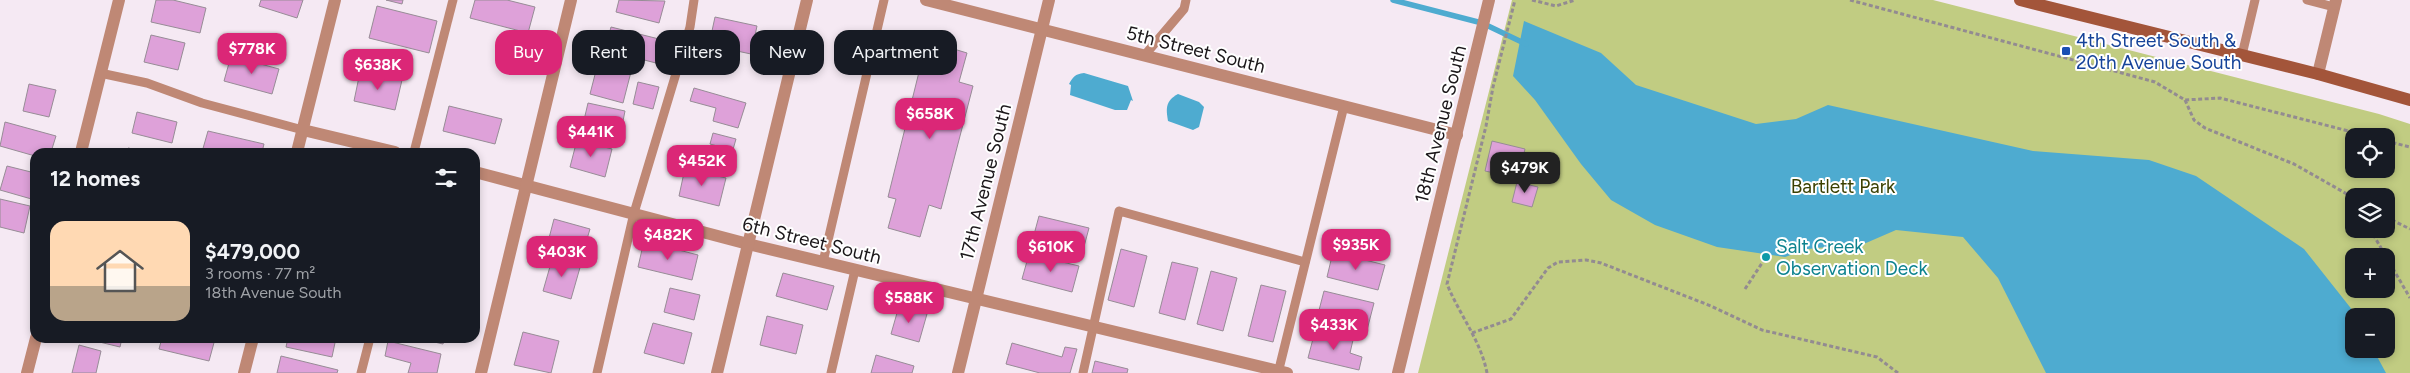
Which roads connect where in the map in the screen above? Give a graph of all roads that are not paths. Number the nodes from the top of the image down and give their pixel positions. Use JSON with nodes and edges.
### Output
{"nodes":[{"id":1,"x":119,"y":0,"type":"edge"},
{"id":2,"x":335,"y":0,"type":"edge"},
{"id":3,"x":452,"y":0,"type":"edge"},
{"id":4,"x":571,"y":0,"type":"edge"},
{"id":5,"x":694,"y":0,"type":"edge"},
{"id":6,"x":808,"y":0,"type":"edge"},
{"id":7,"x":884,"y":0,"type":"edge"},
{"id":8,"x":926,"y":0,"type":"edge"},
{"id":9,"x":1050,"y":0,"type":"edge"},
{"id":10,"x":1186,"y":0,"type":"edge"},
{"id":11,"x":1489,"y":0,"type":"edge"},
{"id":12,"x":2020,"y":0,"type":"edge"},
{"id":13,"x":2255,"y":0,"type":"edge"},
{"id":14,"x":2308,"y":0,"type":"edge"},
{"id":15,"x":2335,"y":3,"type":"edge"},
{"id":16,"x":1042,"y":30,"type":"junction"},
{"id":17,"x":2242,"y":55,"type":"junction"},
{"id":18,"x":1144,"y":56,"type":"junction"},
{"id":19,"x":100,"y":73,"type":"junction"},
{"id":20,"x":2318,"y":74,"type":"junction"},
{"id":21,"x":2410,"y":100,"type":"edge"},
{"id":22,"x":1344,"y":106,"type":"junction"},
{"id":23,"x":303,"y":130,"type":"junction"},
{"id":24,"x":1457,"y":135,"type":"junction"},
{"id":25,"x":82,"y":148,"type":"edge"},
{"id":26,"x":298,"y":148,"type":"edge"},
{"id":27,"x":378,"y":148,"type":"edge"},
{"id":28,"x":415,"y":148,"type":"edge"},
{"id":29,"x":480,"y":173,"type":"edge"},
{"id":30,"x":527,"y":184,"type":"junction"},
{"id":31,"x":634,"y":213,"type":"junction"},
{"id":32,"x":748,"y":244,"type":"junction"},
{"id":33,"x":823,"y":262,"type":"junction"},
{"id":34,"x":1305,"y":262,"type":"junction"},
{"id":35,"x":855,"y":270,"type":"junction"},
{"id":36,"x":975,"y":300,"type":"junction"},
{"id":37,"x":1094,"y":328,"type":"junction"},
{"id":38,"x":35,"y":343,"type":"edge"},
{"id":39,"x":252,"y":343,"type":"edge"},
{"id":40,"x":369,"y":343,"type":"edge"},
{"id":41,"x":1281,"y":372,"type":"edge"},
{"id":42,"x":27,"y":373,"type":"edge"},
{"id":43,"x":244,"y":373,"type":"edge"},
{"id":44,"x":362,"y":373,"type":"edge"},
{"id":45,"x":481,"y":373,"type":"edge"},
{"id":46,"x":597,"y":373,"type":"edge"},
{"id":47,"x":717,"y":373,"type":"edge"},
{"id":48,"x":831,"y":373,"type":"edge"},
{"id":49,"x":958,"y":373,"type":"edge"},
{"id":50,"x":1082,"y":373,"type":"edge"},
{"id":51,"x":1398,"y":373,"type":"edge"}],
"edges":[{"from":1,"to":19,"type":"street"},
{"from":2,"to":23,"type":"street"},
{"from":3,"to":28,"type":"lane"},
{"from":4,"to":30,"type":"street"},
{"from":5,"to":31,"type":"lane"},
{"from":6,"to":32,"type":"street"},
{"from":7,"to":33,"type":"lane"},
{"from":8,"to":16,"type":"street","name":"5th Street South"},
{"from":9,"to":16,"type":"street","name":"17th Avenue South"},
{"from":10,"to":18,"type":"lane"},
{"from":11,"to":24,"type":"street","name":"18th Avenue South"},
{"from":12,"to":17,"type":"main road"},
{"from":13,"to":17,"type":"lane"},
{"from":14,"to":15,"type":"lane"},
{"from":15,"to":20,"type":"street"},
{"from":16,"to":18,"type":"street","name":"5th Street South"},
{"from":16,"to":36,"type":"street","name":"17th Avenue South"},
{"from":17,"to":20,"type":"main road"},
{"from":18,"to":22,"type":"street","name":"5th Street South"},
{"from":19,"to":23,"type":"lane"},
{"from":19,"to":25,"type":"street"},
{"from":20,"to":21,"type":"main road"},
{"from":22,"to":24,"type":"street","name":"5th Street South"},
{"from":22,"to":34,"type":"lane"},
{"from":23,"to":26,"type":"street"},
{"from":23,"to":27,"type":"street"},
{"from":24,"to":51,"type":"street","name":"18th Avenue South"},
{"from":29,"to":30,"type":"street","name":"6th Street South"},
{"from":30,"to":31,"type":"street","name":"6th Street South"},
{"from":30,"to":45,"type":"street"},
{"from":31,"to":32,"type":"street","name":"6th Street South"},
{"from":31,"to":46,"type":"lane"},
{"from":32,"to":33,"type":"street","name":"6th Street South"},
{"from":32,"to":47,"type":"street"},
{"from":33,"to":35,"type":"street","name":"6th Street South"},
{"from":34,"to":37,"type":"lane"},
{"from":34,"to":41,"type":"lane"},
{"from":35,"to":36,"type":"street","name":"6th Street South"},
{"from":35,"to":48,"type":"lane"},
{"from":36,"to":37,"type":"street","name":"6th Street South"},
{"from":36,"to":49,"type":"street","name":"17th Avenue South"},
{"from":37,"to":41,"type":"street","name":"6th Street South"},
{"from":37,"to":50,"type":"lane"},
{"from":38,"to":42,"type":"street"},
{"from":39,"to":43,"type":"street"},
{"from":40,"to":44,"type":"lane"}]}
